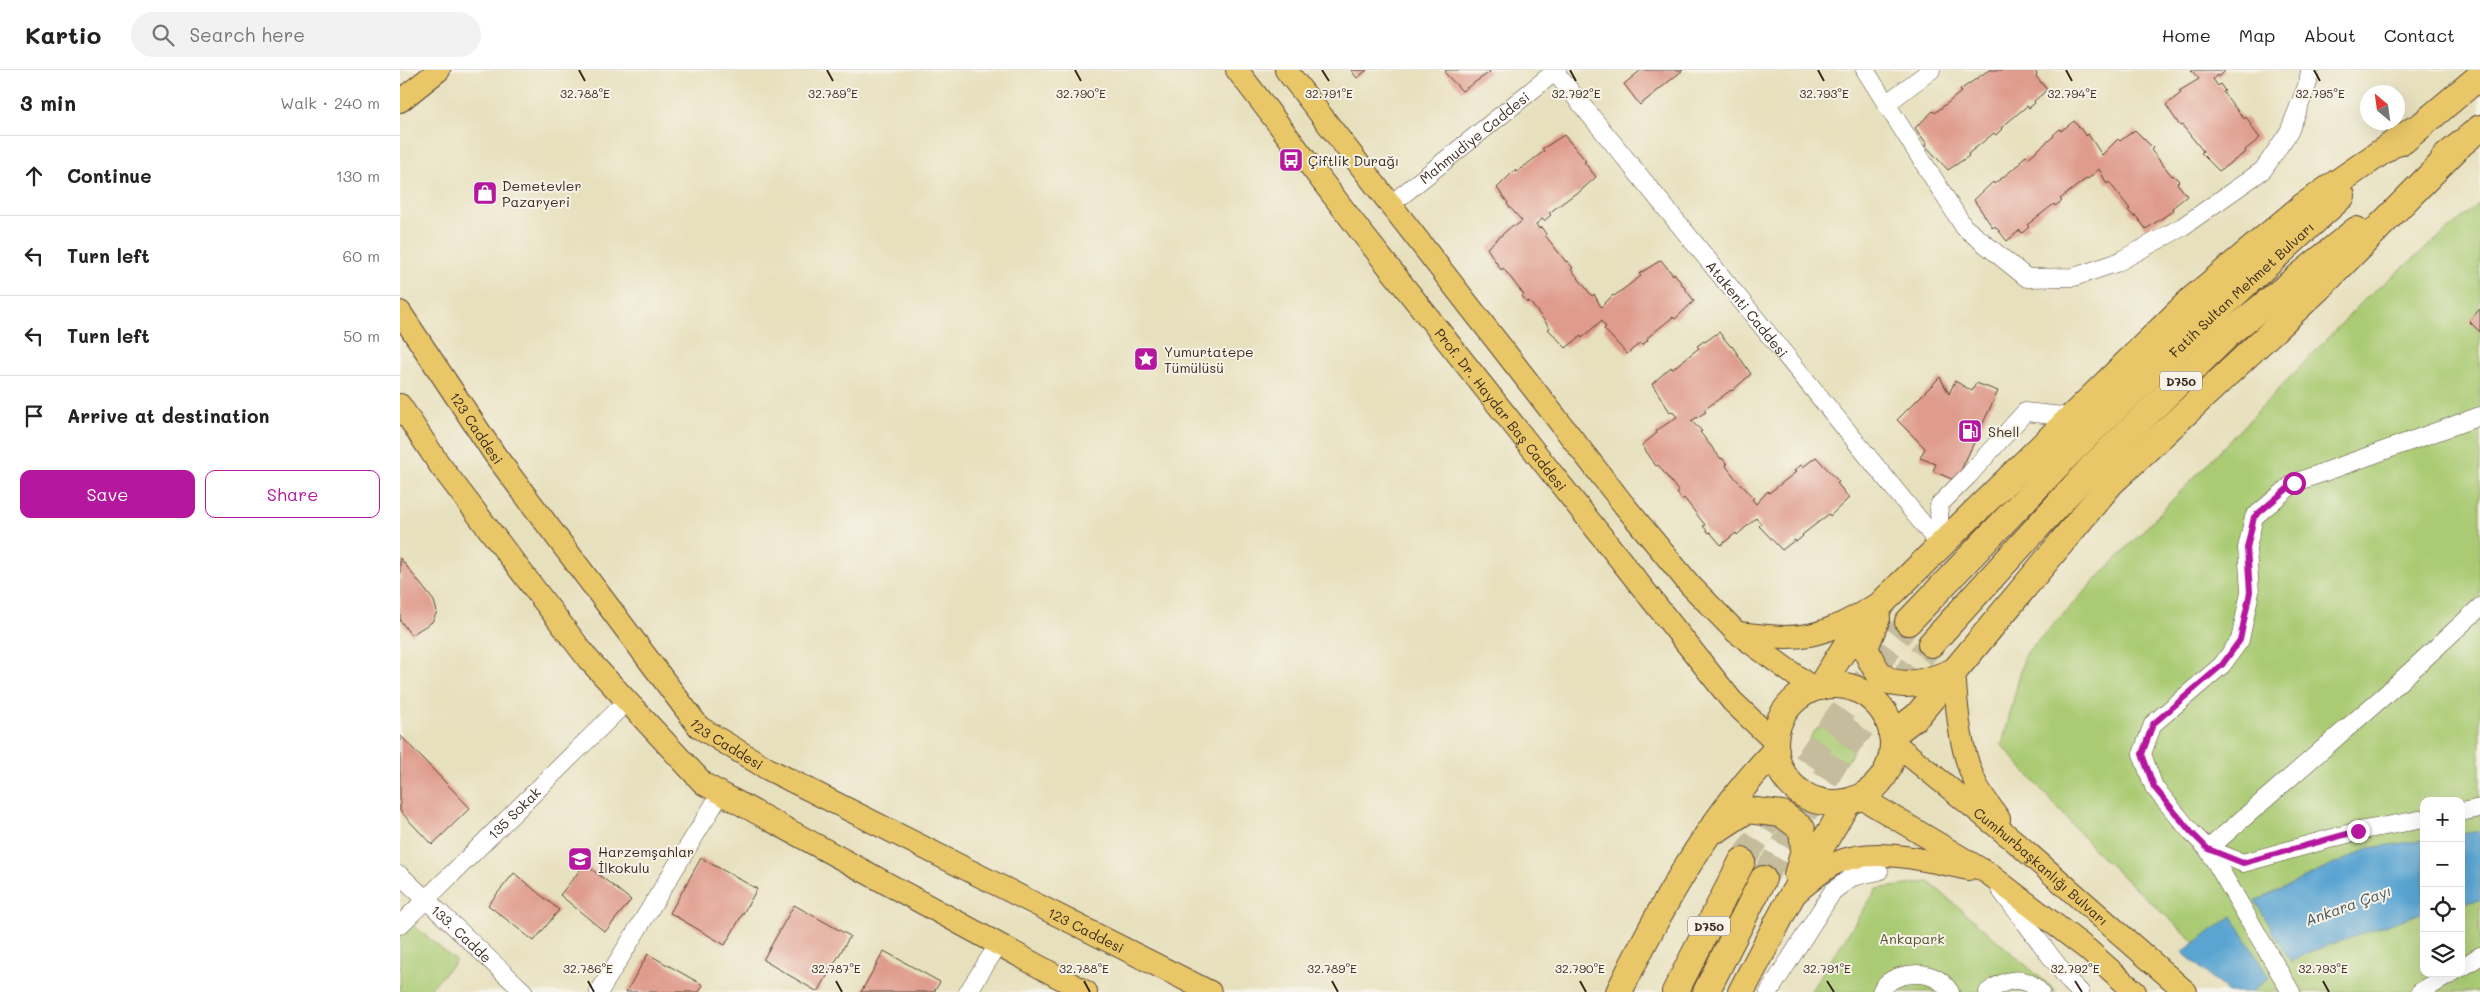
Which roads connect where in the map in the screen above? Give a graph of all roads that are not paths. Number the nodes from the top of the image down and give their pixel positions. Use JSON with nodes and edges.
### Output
{"nodes":[{"id":1,"x":1237,"y":70,"type":"edge"},
{"id":2,"x":1286,"y":70,"type":"edge"},
{"id":3,"x":1865,"y":70,"type":"edge"},
{"id":4,"x":1931,"y":70,"type":"edge"},
{"id":5,"x":2310,"y":70,"type":"edge"},
{"id":6,"x":1548,"y":73,"type":"edge"},
{"id":7,"x":435,"y":74,"type":"edge"},
{"id":8,"x":2480,"y":76,"type":"edge"},
{"id":9,"x":400,"y":86,"type":"edge"},
{"id":10,"x":400,"y":101,"type":"edge"},
{"id":11,"x":1886,"y":104,"type":"junction"},
{"id":12,"x":2416,"y":128,"type":"junction"},
{"id":13,"x":2480,"y":128,"type":"edge"},
{"id":14,"x":2469,"y":145,"type":"edge"},
{"id":15,"x":1390,"y":205,"type":"junction"},
{"id":16,"x":400,"y":312,"type":"edge"},
{"id":17,"x":400,"y":405,"type":"edge"},
{"id":18,"x":2480,"y":416,"type":"edge"},
{"id":19,"x":2072,"y":417,"type":"junction"},
{"id":20,"x":1940,"y":545,"type":"junction"},
{"id":21,"x":1884,"y":601,"type":"junction"},
{"id":22,"x":2480,"y":608,"type":"edge"},
{"id":23,"x":1908,"y":622,"type":"tunnel mouth"},
{"id":24,"x":1736,"y":632,"type":"junction"},
{"id":25,"x":1930,"y":644,"type":"tunnel mouth"},
{"id":26,"x":1954,"y":671,"type":"junction"},
{"id":27,"x":1817,"y":688,"type":"junction"},
{"id":28,"x":627,"y":701,"type":"junction"},
{"id":29,"x":1893,"y":739,"type":"junction"},
{"id":30,"x":1775,"y":746,"type":"junction"},
{"id":31,"x":721,"y":793,"type":"junction"},
{"id":32,"x":1854,"y":799,"type":"junction"},
{"id":33,"x":2480,"y":808,"type":"edge"},
{"id":34,"x":2465,"y":811,"type":"edge"},
{"id":35,"x":2420,"y":820,"type":"edge"},
{"id":36,"x":1706,"y":836,"type":"junction"},
{"id":37,"x":2012,"y":839,"type":"junction"},
{"id":38,"x":2208,"y":849,"type":"junction"},
{"id":39,"x":1742,"y":861,"type":"tunnel mouth"},
{"id":40,"x":1879,"y":871,"type":"dead end"},
{"id":41,"x":1988,"y":874,"type":"junction"},
{"id":42,"x":400,"y":875,"type":"edge"},
{"id":43,"x":1763,"y":879,"type":"tunnel mouth"},
{"id":44,"x":1790,"y":897,"type":"junction"},
{"id":45,"x":425,"y":900,"type":"junction"},
{"id":46,"x":400,"y":925,"type":"edge"},
{"id":47,"x":998,"y":945,"type":"junction"},
{"id":48,"x":2480,"y":956,"type":"edge"},
{"id":49,"x":2465,"y":965,"type":"edge"},
{"id":50,"x":2060,"y":968,"type":"junction"},
{"id":51,"x":2445,"y":977,"type":"edge"},
{"id":52,"x":2288,"y":988,"type":"edge"},
{"id":53,"x":1616,"y":990,"type":"edge"},
{"id":54,"x":2134,"y":990,"type":"edge"},
{"id":55,"x":524,"y":992,"type":"edge"},
{"id":56,"x":599,"y":992,"type":"edge"},
{"id":57,"x":968,"y":992,"type":"edge"},
{"id":58,"x":1086,"y":992,"type":"edge"},
{"id":59,"x":1210,"y":992,"type":"edge"},
{"id":60,"x":1676,"y":992,"type":"edge"},
{"id":61,"x":1706,"y":992,"type":"edge"},
{"id":62,"x":1741,"y":992,"type":"edge"},
{"id":63,"x":1769,"y":992,"type":"edge"},
{"id":64,"x":1881,"y":992,"type":"edge"},
{"id":65,"x":1950,"y":992,"type":"edge"},
{"id":66,"x":1988,"y":992,"type":"edge"},
{"id":67,"x":2040,"y":992,"type":"edge"},
{"id":68,"x":2065,"y":992,"type":"edge"},
{"id":69,"x":2080,"y":992,"type":"edge"},
{"id":70,"x":2186,"y":992,"type":"edge"},
{"id":71,"x":2420,"y":992,"type":"edge"}],
"edges":[{"from":1,"to":30,"type":"main road","name":"Prof. Dr. Haydar Baş Caddesi"},
{"from":2,"to":15,"type":"main road"},
{"from":3,"to":11,"type":"street"},
{"from":4,"to":11,"type":"street"},
{"from":5,"to":11,"type":"street"},
{"from":6,"to":15,"type":"street","name":"Mahmudiye Caddesi"},
{"from":6,"to":20,"type":"street","name":"Atakenti Caddesi"},
{"from":7,"to":9,"type":"street"},
{"from":7,"to":10,"type":"main road"},
{"from":8,"to":12,"type":"highway","name":"Fatih Sultan Mehmet Bulvarı","number":"D750"},
{"from":12,"to":19,"type":"highway"},
{"from":12,"to":23,"type":"highway","name":"Fatih Sultan Mehmet Bulvarı","number":"D750"},
{"from":13,"to":14,"type":"highway","name":"Fatih Sultan Mehmet Bulvarı","number":"D750"},
{"from":14,"to":25,"type":"highway","name":"Fatih Sultan Mehmet Bulvarı","number":"D750"},
{"from":14,"to":26,"type":"highway"},
{"from":15,"to":24,"type":"main road"},
{"from":16,"to":59,"type":"main road","name":"123 Caddesi"},
{"from":17,"to":28,"type":"main road"},
{"from":18,"to":38,"type":"street"},
{"from":19,"to":20,"type":"highway"},
{"from":19,"to":20,"type":"street"},
{"from":20,"to":21,"type":"highway"},
{"from":21,"to":24,"type":"main road"},
{"from":21,"to":26,"type":"highway"},
{"from":21,"to":27,"type":"highway"},
{"from":22,"to":38,"type":"street"},
{"from":24,"to":27,"type":"main road"},
{"from":26,"to":29,"type":"highway"},
{"from":26,"to":37,"type":"main road"},
{"from":27,"to":29,"type":"highway"},
{"from":27,"to":30,"type":"highway"},
{"from":28,"to":31,"type":"main road"},
{"from":28,"to":45,"type":"street","name":"135 Sokak"},
{"from":29,"to":32,"type":"highway"},
{"from":29,"to":37,"type":"main road","name":"Cumhurbaşkanlığı Bulvarı"},
{"from":30,"to":32,"type":"highway"},
{"from":30,"to":36,"type":"highway"},
{"from":31,"to":47,"type":"main road"},
{"from":31,"to":56,"type":"street"},
{"from":32,"to":41,"type":"main road"},
{"from":32,"to":44,"type":"highway"},
{"from":33,"to":34,"type":"street"},
{"from":35,"to":38,"type":"street"},
{"from":36,"to":44,"type":"highway"},
{"from":36,"to":53,"type":"highway"},
{"from":37,"to":70,"type":"main road","name":"Cumhurbaşkanlığı Bulvarı"},
{"from":38,"to":52,"type":"street"},
{"from":39,"to":60,"type":"highway","number":"D750"},
{"from":40,"to":63,"type":"street"},
{"from":41,"to":44,"type":"main road"},
{"from":41,"to":50,"type":"street"},
{"from":41,"to":54,"type":"main road"},
{"from":42,"to":45,"type":"street","name":"133. Cadde"},
{"from":43,"to":61,"type":"highway","number":"D750"},
{"from":44,"to":62,"type":"highway"},
{"from":45,"to":46,"type":"street","name":"135 Sokak"},
{"from":45,"to":55,"type":"street","name":"133. Cadde"},
{"from":47,"to":57,"type":"street"},
{"from":47,"to":58,"type":"main road"},
{"from":48,"to":49,"type":"street"},
{"from":50,"to":68,"type":"street"},
{"from":50,"to":69,"type":"street"},
{"from":51,"to":71,"type":"street"},
{"from":64,"to":65,"type":"street"},
{"from":66,"to":67,"type":"street"}]}
